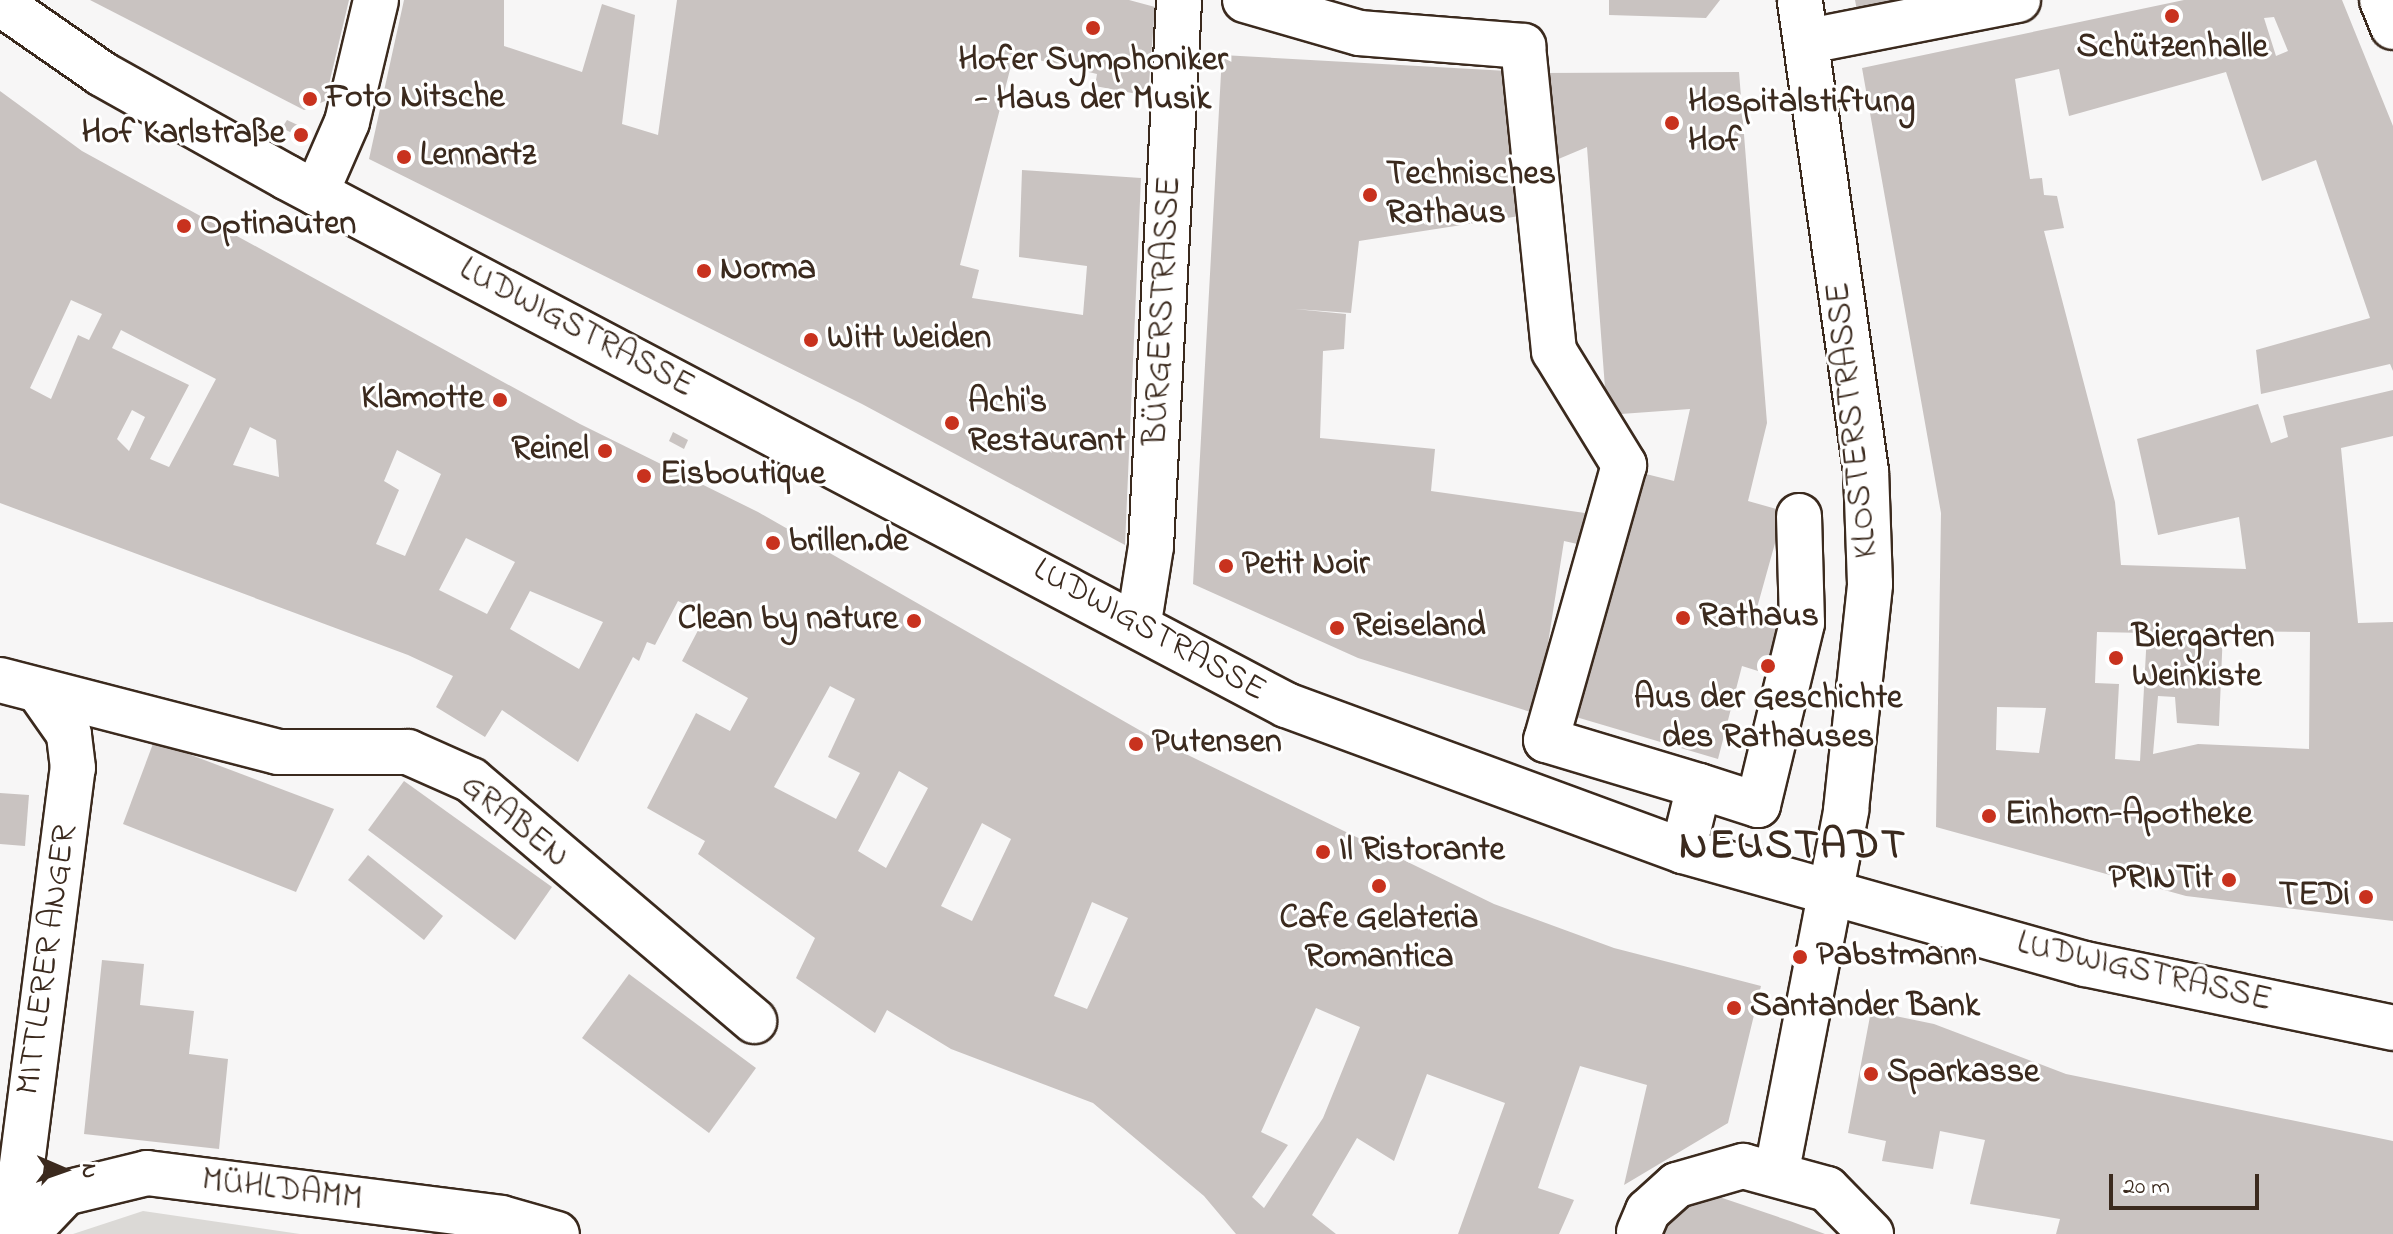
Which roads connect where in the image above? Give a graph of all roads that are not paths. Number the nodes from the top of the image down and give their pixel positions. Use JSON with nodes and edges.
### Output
{"nodes":[{"id":1,"x":376,"y":0,"type":"edge"},
{"id":2,"x":1179,"y":0,"type":"edge"},
{"id":3,"x":1245,"y":0,"type":"edge"},
{"id":4,"x":2018,"y":0,"type":"edge"},
{"id":5,"x":2382,"y":0,"type":"edge"},
{"id":6,"x":0,"y":3,"type":"edge"},
{"id":7,"x":1804,"y":20,"type":"edge"},
{"id":8,"x":2393,"y":27,"type":"edge"},
{"id":9,"x":316,"y":193,"type":"junction"},
{"id":10,"x":1799,"y":516,"type":"dead end"},
{"id":11,"x":1139,"y":622,"type":"junction"},
{"id":12,"x":0,"y":680,"type":"edge"},
{"id":13,"x":41,"y":694,"type":"junction"},
{"id":14,"x":1699,"y":786,"type":"junction"},
{"id":15,"x":1683,"y":851,"type":"junction"},
{"id":16,"x":1833,"y":889,"type":"junction"},
{"id":17,"x":754,"y":1021,"type":"dead end"},
{"id":18,"x":2393,"y":1028,"type":"edge"},
{"id":19,"x":10,"y":1165,"type":"edge"},
{"id":20,"x":1777,"y":1170,"type":"junction"},
{"id":21,"x":1639,"y":1232,"type":"edge"},
{"id":22,"x":13,"y":1234,"type":"edge"},
{"id":23,"x":26,"y":1234,"type":"edge"},
{"id":24,"x":557,"y":1234,"type":"edge"},
{"id":25,"x":1871,"y":1234,"type":"edge"}],
"edges":[{"from":1,"to":9,"type":"street"},
{"from":2,"to":11,"type":"street","name":"BÜRGERSTRASSE"},
{"from":3,"to":14,"type":"street"},
{"from":4,"to":7,"type":"street"},
{"from":5,"to":8,"type":"street"},
{"from":6,"to":9,"type":"street","name":"LUDWIGSTRASSE"},
{"from":7,"to":16,"type":"street","name":"KLOSTERSTRASSE"},
{"from":9,"to":11,"type":"street","name":"LUDWIGSTRASSE"},
{"from":10,"to":14,"type":"street"},
{"from":11,"to":15,"type":"street","name":"LUDWIGSTRASSE"},
{"from":12,"to":13,"type":"street","name":"GRABEN"},
{"from":13,"to":17,"type":"street","name":"GRABEN"},
{"from":13,"to":19,"type":"street","name":"MITTLERER ANGER"},
{"from":14,"to":15,"type":"street"},
{"from":15,"to":16,"type":"street","name":"LUDWIGSTRASSE"},
{"from":16,"to":18,"type":"street","name":"LUDWIGSTRASSE"},
{"from":16,"to":20,"type":"street","name":"KLOSTERSTRASSE"},
{"from":19,"to":22,"type":"street","name":"MITTLERER ANGER"},
{"from":20,"to":21,"type":"street"},
{"from":20,"to":25,"type":"street"},
{"from":23,"to":24,"type":"street","name":"MÜHLDAMM"}]}
